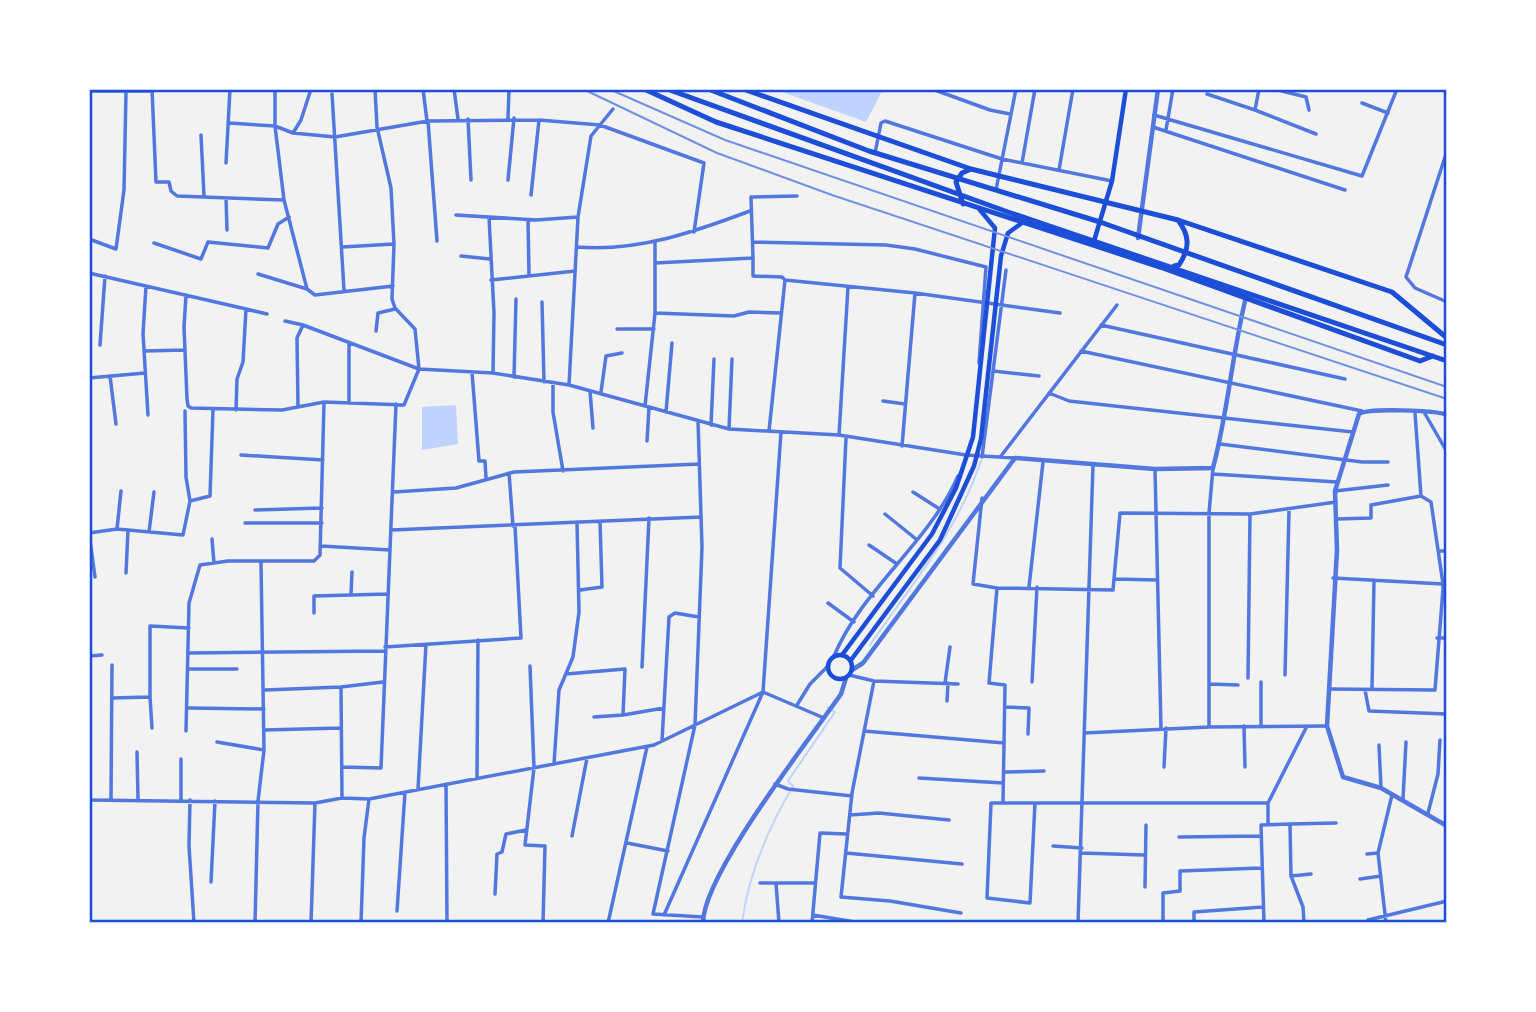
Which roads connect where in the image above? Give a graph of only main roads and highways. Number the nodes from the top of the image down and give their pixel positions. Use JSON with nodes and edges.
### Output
{"nodes":[{"id":1,"x":644,"y":89,"type":"edge"},
{"id":2,"x":667,"y":89,"type":"edge"},
{"id":3,"x":708,"y":89,"type":"edge"},
{"id":4,"x":743,"y":89,"type":"edge"},
{"id":5,"x":1126,"y":89,"type":"edge"},
{"id":6,"x":971,"y":169,"type":"junction"},
{"id":7,"x":963,"y":204,"type":"junction"},
{"id":8,"x":979,"y":209,"type":"junction"},
{"id":9,"x":1178,"y":220,"type":"junction"},
{"id":10,"x":1100,"y":222,"type":"junction"},
{"id":11,"x":1022,"y":223,"type":"junction"},
{"id":12,"x":1094,"y":241,"type":"junction"},
{"id":13,"x":1160,"y":267,"type":"junction"},
{"id":14,"x":1447,"y":338,"type":"edge"},
{"id":15,"x":1447,"y":345,"type":"edge"},
{"id":16,"x":1433,"y":356,"type":"junction"},
{"id":17,"x":1447,"y":361,"type":"edge"},
{"id":18,"x":842,"y":655,"type":"junction"},
{"id":19,"x":850,"y":660,"type":"junction"}],
"edges":[{"from":1,"to":7,"type":"highway"},
{"from":2,"to":12,"type":"highway"},
{"from":3,"to":10,"type":"highway"},
{"from":4,"to":6,"type":"highway"},
{"from":5,"to":10,"type":"main road"},
{"from":6,"to":7,"type":"highway"},
{"from":6,"to":9,"type":"highway"},
{"from":7,"to":8,"type":"highway"},
{"from":8,"to":11,"type":"highway"},
{"from":8,"to":18,"type":"main road"},
{"from":9,"to":13,"type":"highway"},
{"from":9,"to":14,"type":"highway"},
{"from":10,"to":12,"type":"main road"},
{"from":10,"to":15,"type":"highway"},
{"from":11,"to":13,"type":"highway"},
{"from":11,"to":19,"type":"main road"},
{"from":12,"to":16,"type":"highway"},
{"from":13,"to":16,"type":"highway"},
{"from":16,"to":17,"type":"highway"},
{"from":18,"to":19,"type":"main road"},
{"from":18,"to":19,"type":"main road"}]}
